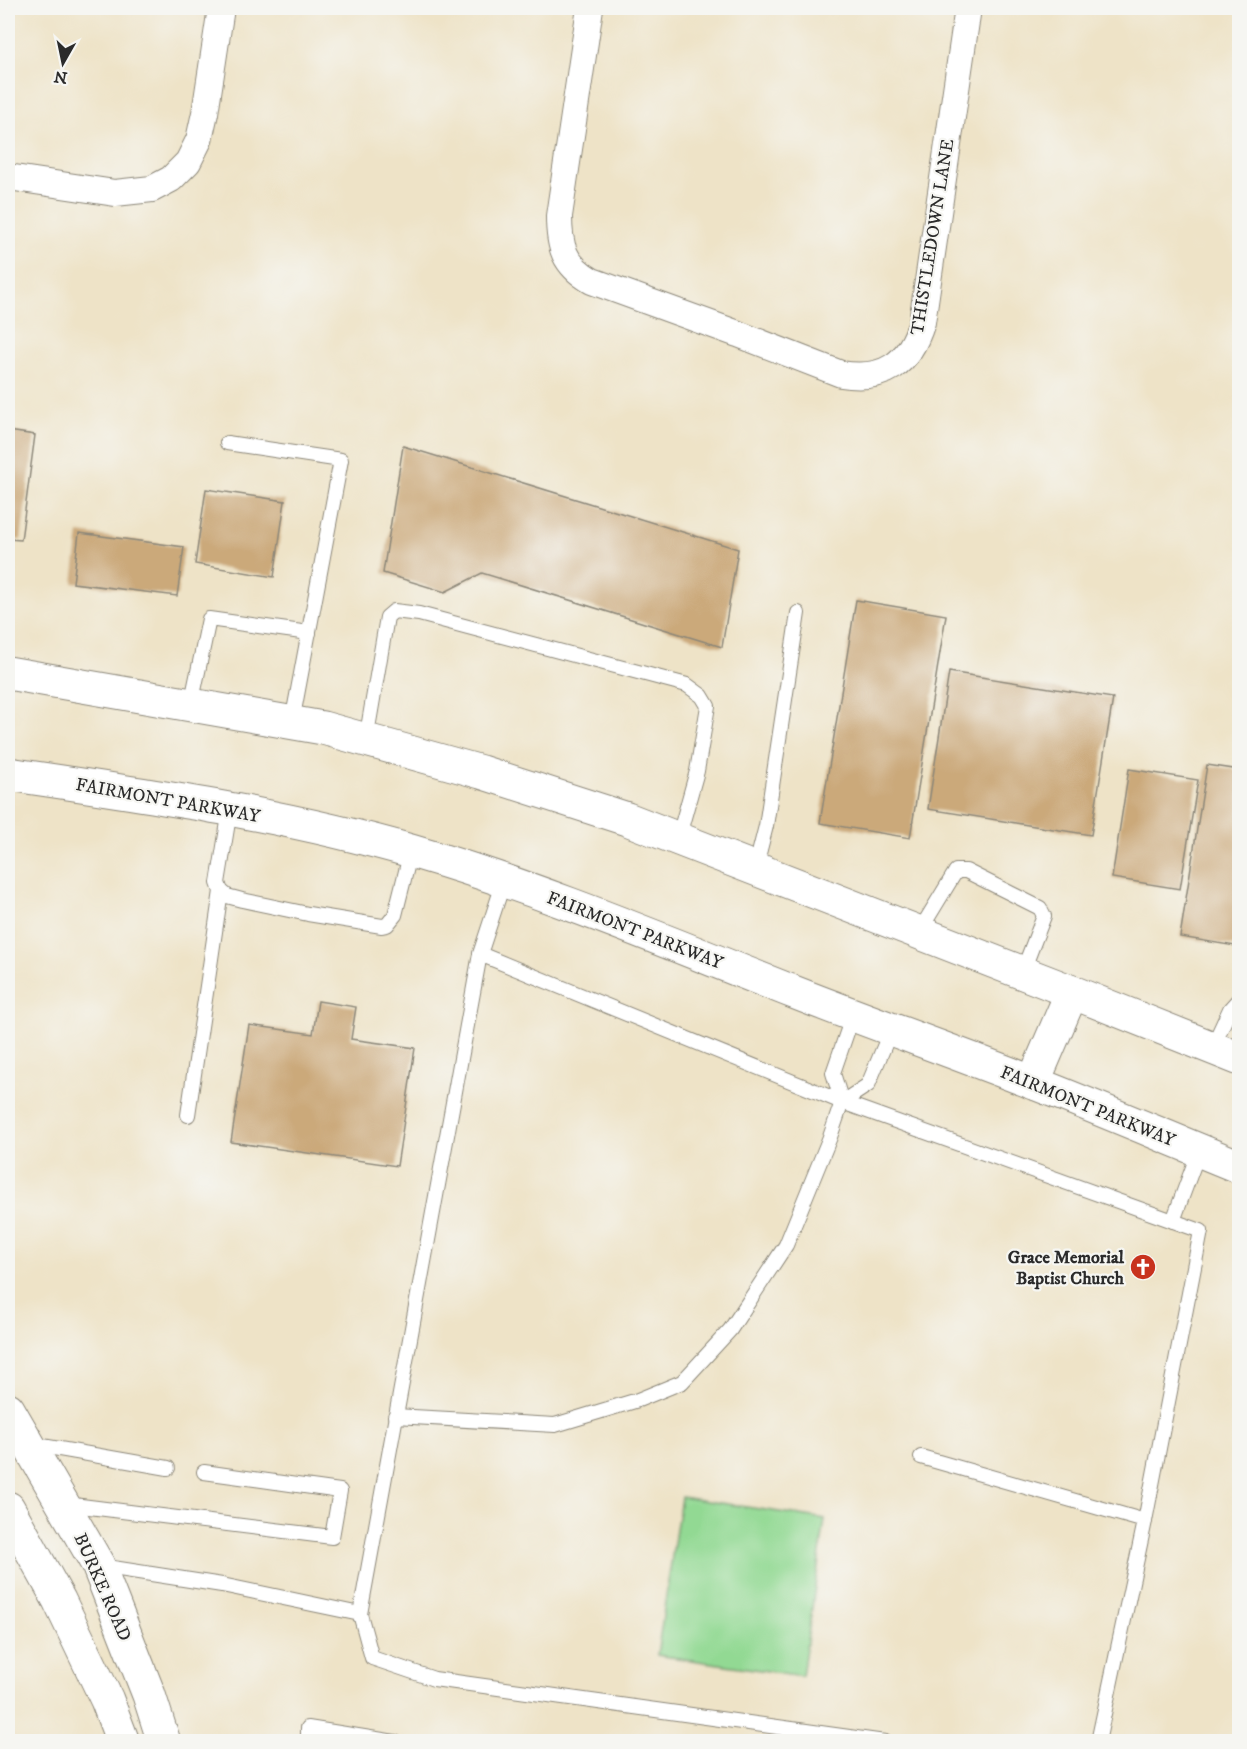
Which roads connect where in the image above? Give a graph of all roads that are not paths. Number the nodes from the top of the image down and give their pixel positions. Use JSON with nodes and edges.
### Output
{"nodes":[{"id":1,"x":221,"y":8,"type":"edge"},
{"id":2,"x":590,"y":8,"type":"edge"},
{"id":3,"x":968,"y":8,"type":"edge"},
{"id":4,"x":19,"y":179,"type":"edge"},
{"id":5,"x":227,"y":443,"type":"dead end"},
{"id":6,"x":798,"y":613,"type":"dead end"},
{"id":7,"x":309,"y":633,"type":"junction"},
{"id":8,"x":8,"y":673,"type":"edge"},
{"id":9,"x":191,"y":705,"type":"junction"},
{"id":10,"x":292,"y":722,"type":"junction"},
{"id":11,"x":366,"y":740,"type":"junction"},
{"id":12,"x":8,"y":774,"type":"edge"},
{"id":13,"x":230,"y":810,"type":"junction"},
{"id":14,"x":678,"y":839,"type":"junction"},
{"id":15,"x":411,"y":851,"type":"junction"},
{"id":16,"x":755,"y":869,"type":"junction"},
{"id":17,"x":504,"y":881,"type":"junction"},
{"id":18,"x":221,"y":891,"type":"junction"},
{"id":19,"x":919,"y":932,"type":"junction"},
{"id":20,"x":480,"y":954,"type":"junction"},
{"id":21,"x":1022,"y":973,"type":"junction"},
{"id":22,"x":1072,"y":992,"type":"junction"},
{"id":23,"x":1239,"y":998,"type":"edge"},
{"id":24,"x":853,"y":1015,"type":"junction"},
{"id":25,"x":891,"y":1030,"type":"junction"},
{"id":26,"x":1226,"y":1054,"type":"edge"},
{"id":27,"x":1034,"y":1083,"type":"junction"},
{"id":28,"x":842,"y":1102,"type":"junction"},
{"id":29,"x":188,"y":1115,"type":"dead end"},
{"id":30,"x":1199,"y":1150,"type":"junction"},
{"id":31,"x":1239,"y":1167,"type":"edge"},
{"id":32,"x":1173,"y":1221,"type":"junction"},
{"id":33,"x":8,"y":1409,"type":"edge"},
{"id":34,"x":395,"y":1416,"type":"junction"},
{"id":35,"x":28,"y":1443,"type":"junction"},
{"id":36,"x":921,"y":1457,"type":"dead end"},
{"id":37,"x":168,"y":1468,"type":"dead end"},
{"id":38,"x":204,"y":1472,"type":"dead end"},
{"id":39,"x":63,"y":1504,"type":"junction"},
{"id":40,"x":12,"y":1516,"type":"edge"},
{"id":41,"x":1145,"y":1521,"type":"junction"},
{"id":42,"x":98,"y":1565,"type":"junction"},
{"id":43,"x":360,"y":1614,"type":"junction"},
{"id":44,"x":123,"y":1742,"type":"edge"},
{"id":45,"x":164,"y":1742,"type":"edge"},
{"id":46,"x":308,"y":1742,"type":"edge"},
{"id":47,"x":395,"y":1742,"type":"edge"},
{"id":48,"x":885,"y":1742,"type":"edge"},
{"id":49,"x":1098,"y":1742,"type":"edge"}],
"edges":[{"from":1,"to":4,"type":"street"},
{"from":2,"to":3,"type":"street","name":"THISTLEDOWN LANE"},
{"from":5,"to":7,"type":"lane"},
{"from":6,"to":16,"type":"lane"},
{"from":7,"to":9,"type":"lane"},
{"from":7,"to":10,"type":"lane"},
{"from":8,"to":9,"type":"main road"},
{"from":9,"to":10,"type":"main road"},
{"from":10,"to":11,"type":"main road"},
{"from":11,"to":14,"type":"main road"},
{"from":11,"to":14,"type":"lane"},
{"from":12,"to":13,"type":"main road","name":"FAIRMONT PARKWAY"},
{"from":13,"to":15,"type":"main road","name":"FAIRMONT PARKWAY"},
{"from":13,"to":18,"type":"lane"},
{"from":14,"to":16,"type":"main road"},
{"from":15,"to":17,"type":"main road","name":"FAIRMONT PARKWAY"},
{"from":15,"to":18,"type":"lane"},
{"from":16,"to":19,"type":"main road"},
{"from":17,"to":20,"type":"lane"},
{"from":17,"to":24,"type":"main road","name":"FAIRMONT PARKWAY"},
{"from":18,"to":29,"type":"lane"},
{"from":19,"to":21,"type":"main road"},
{"from":19,"to":21,"type":"lane"},
{"from":20,"to":28,"type":"lane"},
{"from":20,"to":34,"type":"lane"},
{"from":21,"to":22,"type":"main road"},
{"from":22,"to":26,"type":"main road"},
{"from":22,"to":27,"type":"main road"},
{"from":23,"to":26,"type":"lane"},
{"from":24,"to":25,"type":"main road","name":"FAIRMONT PARKWAY"},
{"from":24,"to":28,"type":"lane"},
{"from":25,"to":27,"type":"main road","name":"FAIRMONT PARKWAY"},
{"from":25,"to":28,"type":"lane"},
{"from":27,"to":30,"type":"main road","name":"FAIRMONT PARKWAY"},
{"from":28,"to":32,"type":"lane"},
{"from":28,"to":34,"type":"lane"},
{"from":30,"to":31,"type":"main road","name":"FAIRMONT PARKWAY"},
{"from":30,"to":32,"type":"lane"},
{"from":32,"to":41,"type":"lane"},
{"from":33,"to":35,"type":"main road","name":"BURKE ROAD"},
{"from":34,"to":43,"type":"lane"},
{"from":35,"to":37,"type":"lane"},
{"from":35,"to":39,"type":"main road","name":"BURKE ROAD"},
{"from":36,"to":41,"type":"lane"},
{"from":38,"to":39,"type":"lane"},
{"from":39,"to":40,"type":"main road"},
{"from":39,"to":42,"type":"main road","name":"BURKE ROAD"},
{"from":40,"to":44,"type":"main road"},
{"from":41,"to":49,"type":"lane"},
{"from":42,"to":43,"type":"lane"},
{"from":42,"to":45,"type":"main road","name":"BURKE ROAD"},
{"from":43,"to":48,"type":"lane"},
{"from":46,"to":47,"type":"lane"}]}
